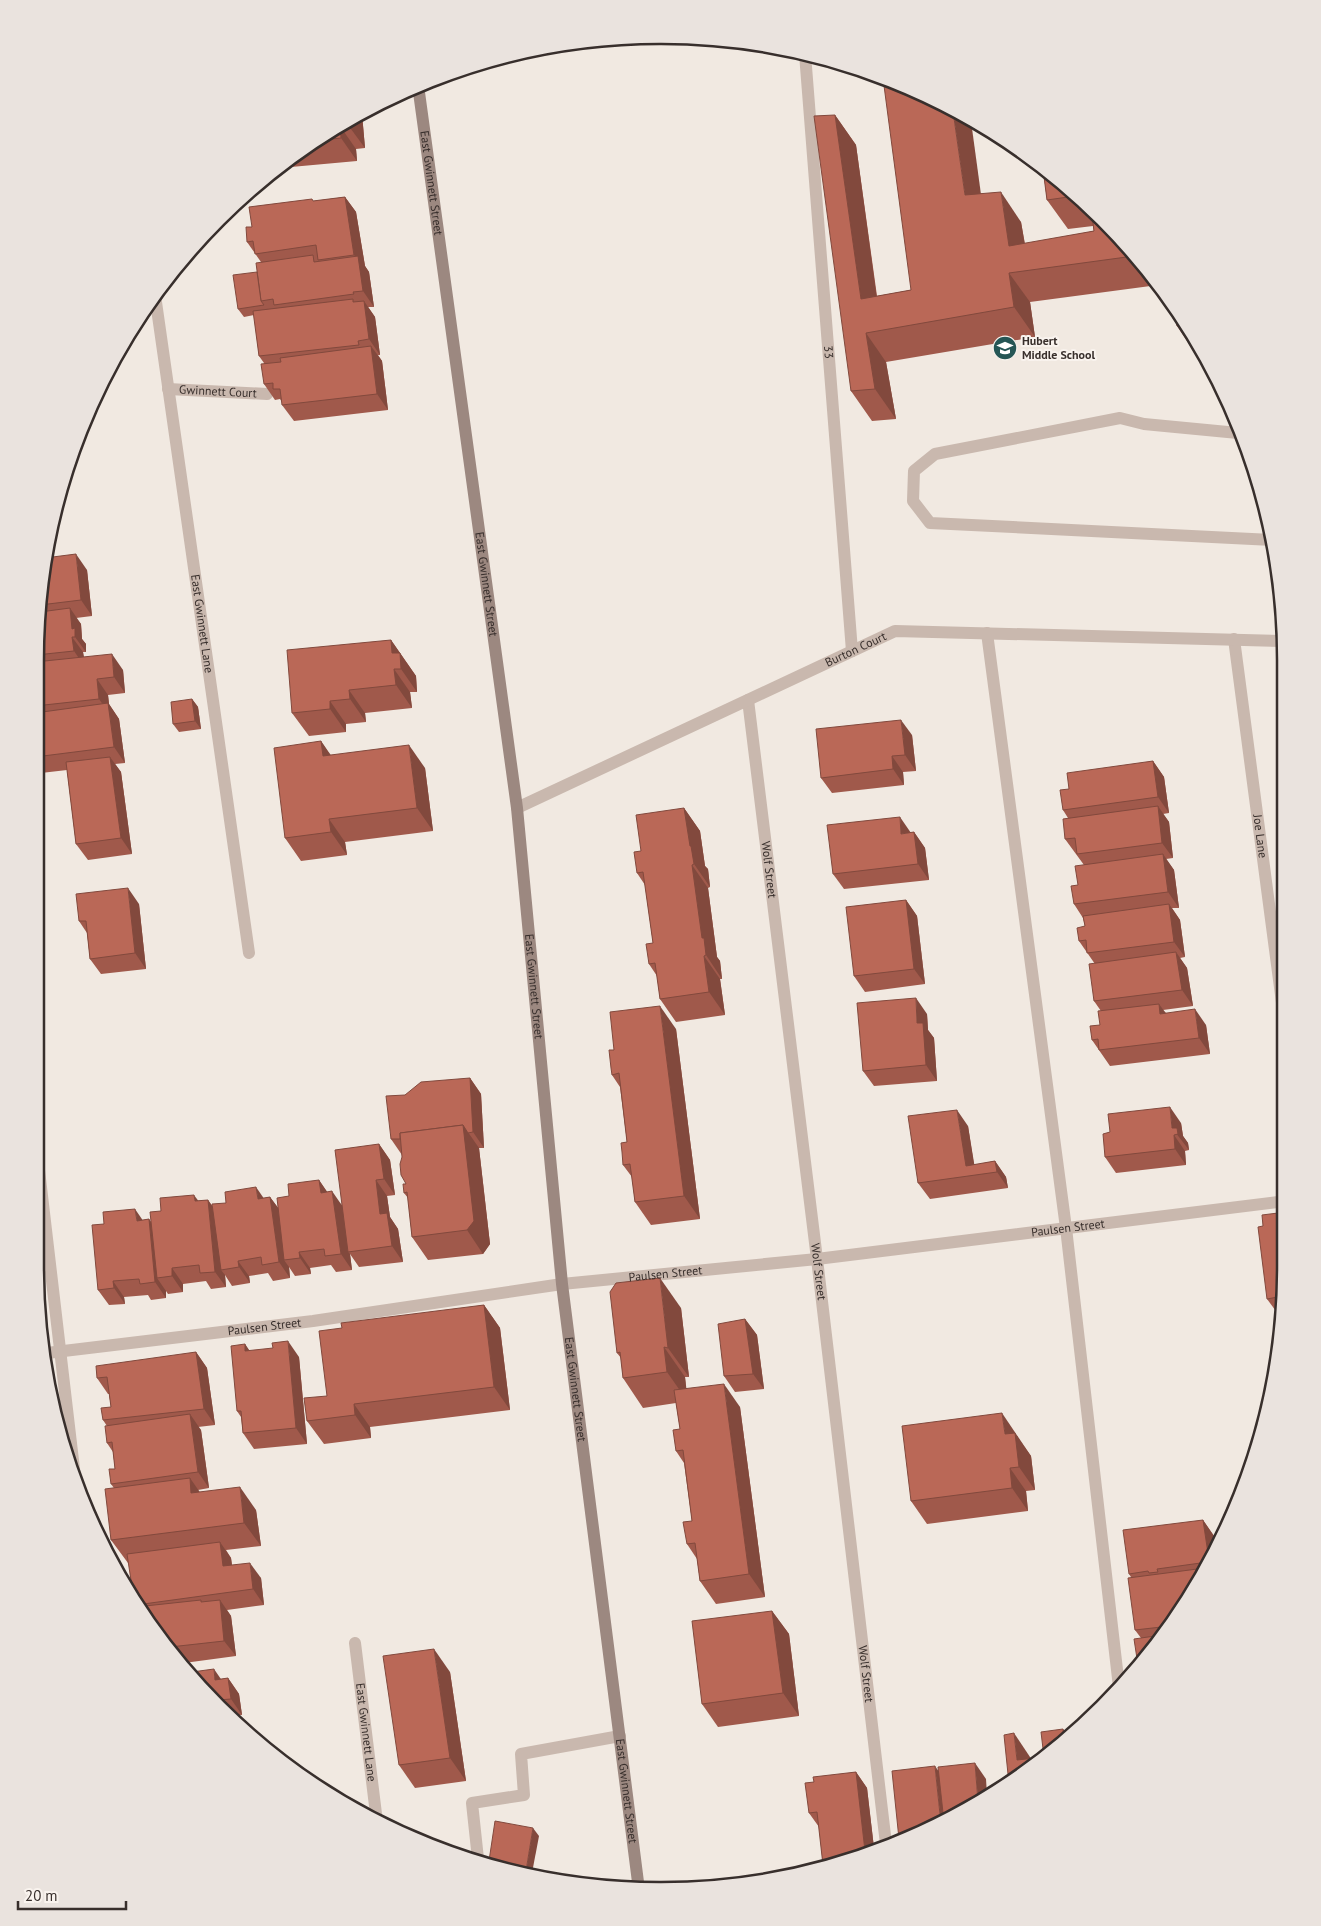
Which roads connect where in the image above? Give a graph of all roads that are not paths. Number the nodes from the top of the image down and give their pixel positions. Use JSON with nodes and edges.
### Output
{"nodes":[{"id":1,"x":806,"y":62,"type":"edge"},
{"id":2,"x":419,"y":93,"type":"edge"},
{"id":3,"x":156,"y":306,"type":"edge"},
{"id":4,"x":168,"y":389,"type":"junction"},
{"id":5,"x":267,"y":394,"type":"edge"},
{"id":6,"x":1233,"y":433,"type":"edge"},
{"id":7,"x":1265,"y":540,"type":"edge"},
{"id":8,"x":987,"y":633,"type":"junction"},
{"id":9,"x":1234,"y":640,"type":"junction"},
{"id":10,"x":1277,"y":641,"type":"edge"},
{"id":11,"x":852,"y":651,"type":"junction"},
{"id":12,"x":748,"y":700,"type":"junction"},
{"id":13,"x":517,"y":808,"type":"junction"},
{"id":14,"x":249,"y":953,"type":"dead end"},
{"id":15,"x":1277,"y":966,"type":"edge"},
{"id":16,"x":1277,"y":1202,"type":"edge"},
{"id":17,"x":44,"y":1211,"type":"edge"},
{"id":18,"x":1066,"y":1228,"type":"junction"},
{"id":19,"x":817,"y":1258,"type":"junction"},
{"id":20,"x":562,"y":1284,"type":"junction"},
{"id":21,"x":61,"y":1352,"type":"junction"},
{"id":22,"x":50,"y":1353,"type":"edge"},
{"id":23,"x":72,"y":1450,"type":"edge"},
{"id":24,"x":355,"y":1643,"type":"dead end"},
{"id":25,"x":1119,"y":1678,"type":"edge"},
{"id":26,"x":620,"y":1736,"type":"junction"},
{"id":27,"x":376,"y":1813,"type":"edge"},
{"id":28,"x":885,"y":1840,"type":"edge"},
{"id":29,"x":478,"y":1854,"type":"edge"},
{"id":30,"x":638,"y":1881,"type":"edge"}],
"edges":[{"from":1,"to":11,"type":"street","name":"33"},
{"from":2,"to":13,"type":"main road","name":"East Gwinnett Street"},
{"from":3,"to":4,"type":"street","name":"East Gwinnett Lane"},
{"from":4,"to":5,"type":"street","name":"Gwinnett Court"},
{"from":4,"to":14,"type":"street","name":"East Gwinnett Lane"},
{"from":6,"to":7,"type":"street"},
{"from":8,"to":9,"type":"street","name":"Burton Court"},
{"from":8,"to":11,"type":"street","name":"Burton Court"},
{"from":8,"to":18,"type":"street"},
{"from":9,"to":10,"type":"street","name":"Burton Court"},
{"from":9,"to":15,"type":"street","name":"Joe Lane"},
{"from":11,"to":12,"type":"street","name":"Burton Court"},
{"from":12,"to":13,"type":"street","name":"Burton Court"},
{"from":12,"to":19,"type":"street","name":"Wolf Street"},
{"from":13,"to":20,"type":"main road","name":"East Gwinnett Street"},
{"from":16,"to":18,"type":"street","name":"Paulsen Street"},
{"from":17,"to":21,"type":"street"},
{"from":18,"to":19,"type":"street","name":"Paulsen Street"},
{"from":18,"to":25,"type":"street"},
{"from":19,"to":20,"type":"street","name":"Paulsen Street"},
{"from":19,"to":28,"type":"street","name":"Wolf Street"},
{"from":20,"to":21,"type":"street","name":"Paulsen Street"},
{"from":20,"to":26,"type":"main road","name":"East Gwinnett Street"},
{"from":21,"to":22,"type":"street","name":"Paulsen Street"},
{"from":21,"to":23,"type":"street"},
{"from":24,"to":27,"type":"street","name":"East Gwinnett Lane"},
{"from":26,"to":29,"type":"street"},
{"from":26,"to":30,"type":"main road","name":"East Gwinnett Street"}]}
